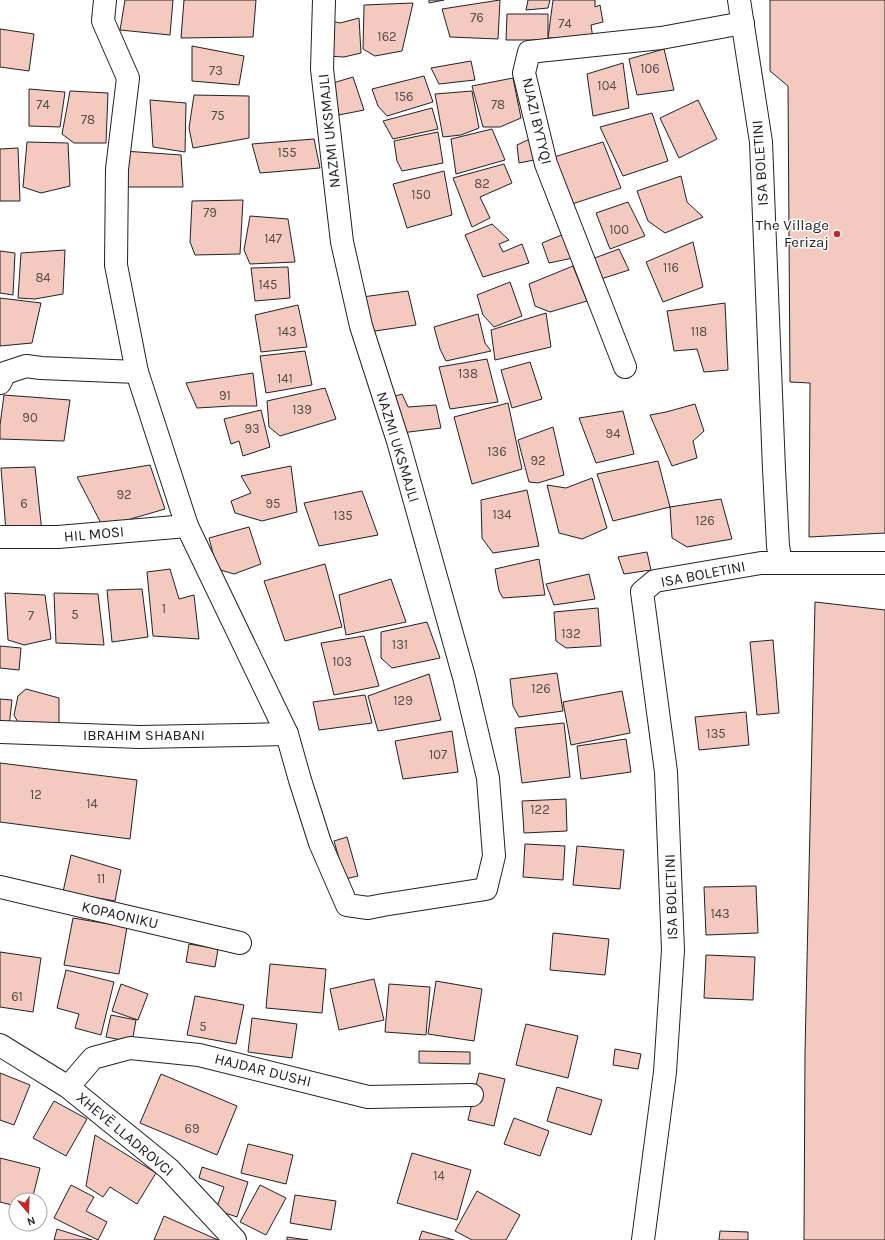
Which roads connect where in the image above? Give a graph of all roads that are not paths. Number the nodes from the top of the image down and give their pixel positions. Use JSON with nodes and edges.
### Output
{"nodes":[{"id":1,"x":105,"y":0,"type":"edge"},
{"id":2,"x":324,"y":0,"type":"edge"},
{"id":3,"x":739,"y":0,"type":"edge"},
{"id":4,"x":743,"y":22,"type":"junction"},
{"id":5,"x":625,"y":367,"type":"dead end"},
{"id":6,"x":137,"y":372,"type":"junction"},
{"id":7,"x":0,"y":383,"type":"edge"},
{"id":8,"x":187,"y":526,"type":"junction"},
{"id":9,"x":0,"y":538,"type":"edge"},
{"id":10,"x":781,"y":563,"type":"junction"},
{"id":11,"x":885,"y":563,"type":"edge"},
{"id":12,"x":0,"y":732,"type":"edge"},
{"id":13,"x":287,"y":734,"type":"junction"},
{"id":14,"x":0,"y":887,"type":"edge"},
{"id":15,"x":240,"y":944,"type":"dead end"},
{"id":16,"x":0,"y":1045,"type":"edge"},
{"id":17,"x":68,"y":1087,"type":"junction"},
{"id":18,"x":472,"y":1096,"type":"dead end"},
{"id":19,"x":235,"y":1240,"type":"edge"},
{"id":20,"x":643,"y":1240,"type":"edge"}],
"edges":[{"from":1,"to":6,"type":"street"},
{"from":2,"to":13,"type":"street","name":"NAZMI UKSMAJLI"},
{"from":3,"to":4,"type":"street","name":"ISA BOLETINI"},
{"from":4,"to":5,"type":"street","name":"NJAZI BYTYQI"},
{"from":4,"to":10,"type":"street","name":"ISA BOLETINI"},
{"from":6,"to":7,"type":"street"},
{"from":6,"to":8,"type":"street"},
{"from":8,"to":9,"type":"street","name":"HIL MOSI"},
{"from":8,"to":13,"type":"street"},
{"from":10,"to":11,"type":"street"},
{"from":10,"to":20,"type":"street","name":"ISA BOLETINI"},
{"from":12,"to":13,"type":"street","name":"IBRAHIM SHABANI"},
{"from":14,"to":15,"type":"street","name":"KOPAONIKU"},
{"from":16,"to":17,"type":"street","name":"XHEVË LLADROVCI"},
{"from":17,"to":18,"type":"street","name":"HAJDAR DUSHI"},
{"from":17,"to":19,"type":"street","name":"XHEVË LLADROVCI"}]}
